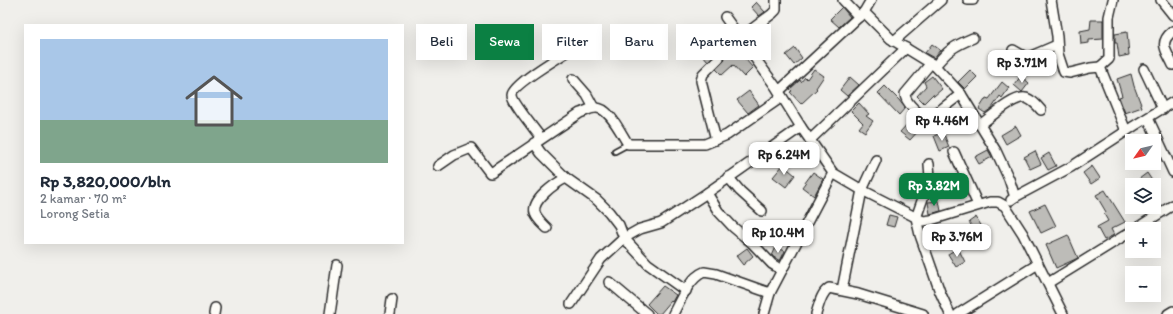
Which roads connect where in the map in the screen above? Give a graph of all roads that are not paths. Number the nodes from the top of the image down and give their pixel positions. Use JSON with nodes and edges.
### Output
{"nodes":[{"id":1,"x":776,"y":0,"type":"edge"},
{"id":2,"x":843,"y":0,"type":"edge"},
{"id":3,"x":871,"y":0,"type":"edge"},
{"id":4,"x":941,"y":0,"type":"edge"},
{"id":5,"x":968,"y":0,"type":"edge"},
{"id":6,"x":973,"y":0,"type":"edge"},
{"id":7,"x":1051,"y":0,"type":"edge"},
{"id":8,"x":1113,"y":0,"type":"edge"},
{"id":9,"x":1161,"y":0,"type":"edge"},
{"id":10,"x":862,"y":15,"type":"junction"},
{"id":11,"x":1173,"y":15,"type":"edge"},
{"id":12,"x":725,"y":17,"type":"dead end"},
{"id":13,"x":730,"y":24,"type":"edge"},
{"id":14,"x":759,"y":24,"type":"edge"},
{"id":15,"x":1173,"y":31,"type":"edge"},
{"id":16,"x":973,"y":38,"type":"dead end"},
{"id":17,"x":894,"y":41,"type":"junction"},
{"id":18,"x":1057,"y":45,"type":"junction"},
{"id":19,"x":906,"y":48,"type":"junction"},
{"id":20,"x":1013,"y":50,"type":"dead end"},
{"id":21,"x":554,"y":60,"type":"edge"},
{"id":22,"x":717,"y":60,"type":"edge"},
{"id":23,"x":756,"y":60,"type":"edge"},
{"id":24,"x":933,"y":65,"type":"junction"},
{"id":25,"x":1173,"y":65,"type":"edge"},
{"id":26,"x":1100,"y":67,"type":"junction"},
{"id":27,"x":1144,"y":69,"type":"dead end"},
{"id":28,"x":573,"y":79,"type":"dead end"},
{"id":29,"x":781,"y":94,"type":"junction"},
{"id":30,"x":961,"y":94,"type":"junction"},
{"id":31,"x":1173,"y":102,"type":"edge"},
{"id":32,"x":594,"y":108,"type":"junction"},
{"id":33,"x":1163,"y":108,"type":"junction"},
{"id":34,"x":1041,"y":110,"type":"dead end"},
{"id":35,"x":1148,"y":118,"type":"junction"},
{"id":36,"x":980,"y":125,"type":"junction"},
{"id":37,"x":800,"y":127,"type":"junction"},
{"id":38,"x":1126,"y":131,"type":"junction"},
{"id":39,"x":716,"y":140,"type":"junction"},
{"id":40,"x":810,"y":140,"type":"junction"},
{"id":41,"x":538,"y":141,"type":"junction"},
{"id":42,"x":628,"y":144,"type":"junction"},
{"id":43,"x":615,"y":151,"type":"dead end"},
{"id":44,"x":954,"y":152,"type":"dead end"},
{"id":45,"x":876,"y":160,"type":"dead end"},
{"id":46,"x":929,"y":164,"type":"dead end"},
{"id":47,"x":438,"y":166,"type":"dead end"},
{"id":48,"x":1173,"y":172,"type":"edge"},
{"id":49,"x":834,"y":174,"type":"junction"},
{"id":50,"x":728,"y":177,"type":"junction"},
{"id":51,"x":566,"y":178,"type":"junction"},
{"id":52,"x":862,"y":190,"type":"junction"},
{"id":53,"x":707,"y":193,"type":"junction"},
{"id":54,"x":1015,"y":197,"type":"junction"},
{"id":55,"x":978,"y":205,"type":"junction"},
{"id":56,"x":1173,"y":205,"type":"edge"},
{"id":57,"x":1005,"y":206,"type":"junction"},
{"id":58,"x":762,"y":211,"type":"dead end"},
{"id":59,"x":916,"y":218,"type":"junction"},
{"id":60,"x":1146,"y":222,"type":"edge"},
{"id":61,"x":547,"y":228,"type":"dead end"},
{"id":62,"x":1125,"y":235,"type":"edge"},
{"id":63,"x":624,"y":238,"type":"junction"},
{"id":64,"x":1038,"y":264,"type":"junction"},
{"id":65,"x":337,"y":265,"type":"dead end"},
{"id":66,"x":782,"y":270,"type":"junction"},
{"id":67,"x":609,"y":282,"type":"dead end"},
{"id":68,"x":1048,"y":283,"type":"junction"},
{"id":69,"x":842,"y":290,"type":"junction"},
{"id":70,"x":686,"y":291,"type":"junction"},
{"id":71,"x":770,"y":293,"type":"junction"},
{"id":72,"x":392,"y":299,"type":"dead end"},
{"id":73,"x":571,"y":304,"type":"dead end"},
{"id":74,"x":330,"y":314,"type":"edge"},
{"id":75,"x":390,"y":314,"type":"edge"},
{"id":76,"x":647,"y":314,"type":"edge"},
{"id":77,"x":672,"y":314,"type":"edge"},
{"id":78,"x":764,"y":314,"type":"edge"},
{"id":79,"x":816,"y":314,"type":"edge"},
{"id":80,"x":923,"y":314,"type":"edge"},
{"id":81,"x":950,"y":314,"type":"edge"},
{"id":82,"x":958,"y":314,"type":"edge"},
{"id":83,"x":1063,"y":314,"type":"edge"}],
"edges":[{"from":1,"to":14,"type":"street"},
{"from":2,"to":10,"type":"street"},
{"from":3,"to":10,"type":"street"},
{"from":4,"to":17,"type":"street"},
{"from":5,"to":6,"type":"street"},
{"from":7,"to":18,"type":"street"},
{"from":8,"to":26,"type":"street"},
{"from":9,"to":11,"type":"street"},
{"from":10,"to":17,"type":"street"},
{"from":10,"to":29,"type":"street"},
{"from":12,"to":13,"type":"street"},
{"from":15,"to":25,"type":"street"},
{"from":16,"to":24,"type":"street"},
{"from":17,"to":19,"type":"street"},
{"from":18,"to":20,"type":"street"},
{"from":18,"to":26,"type":"street"},
{"from":19,"to":24,"type":"street"},
{"from":19,"to":40,"type":"street"},
{"from":21,"to":41,"type":"street"},
{"from":22,"to":39,"type":"street"},
{"from":23,"to":29,"type":"street"},
{"from":24,"to":30,"type":"street"},
{"from":24,"to":30,"type":"street"},
{"from":26,"to":38,"type":"street"},
{"from":27,"to":33,"type":"street"},
{"from":28,"to":32,"type":"street"},
{"from":29,"to":37,"type":"street"},
{"from":29,"to":39,"type":"street"},
{"from":30,"to":36,"type":"street"},
{"from":31,"to":33,"type":"street"},
{"from":32,"to":41,"type":"street"},
{"from":32,"to":42,"type":"street"},
{"from":33,"to":35,"type":"street"},
{"from":34,"to":36,"type":"street"},
{"from":35,"to":38,"type":"street"},
{"from":35,"to":48,"type":"street"},
{"from":36,"to":54,"type":"street"},
{"from":37,"to":40,"type":"street"},
{"from":37,"to":50,"type":"street"},
{"from":38,"to":54,"type":"street"},
{"from":39,"to":42,"type":"street"},
{"from":40,"to":49,"type":"street"},
{"from":41,"to":47,"type":"street"},
{"from":41,"to":51,"type":"street"},
{"from":42,"to":43,"type":"lane"},
{"from":44,"to":55,"type":"street"},
{"from":45,"to":52,"type":"street"},
{"from":46,"to":59,"type":"street"},
{"from":49,"to":52,"type":"street"},
{"from":49,"to":66,"type":"street"},
{"from":50,"to":53,"type":"street"},
{"from":50,"to":58,"type":"street"},
{"from":51,"to":61,"type":"street"},
{"from":51,"to":63,"type":"street"},
{"from":52,"to":59,"type":"street"},
{"from":52,"to":69,"type":"street"},
{"from":53,"to":63,"type":"street"},
{"from":53,"to":66,"type":"street"},
{"from":54,"to":57,"type":"street"},
{"from":55,"to":57,"type":"street"},
{"from":55,"to":59,"type":"street"},
{"from":56,"to":60,"type":"street"},
{"from":57,"to":64,"type":"street"},
{"from":59,"to":81,"type":"street"},
{"from":62,"to":68,"type":"street"},
{"from":63,"to":70,"type":"street"},
{"from":63,"to":73,"type":"street"},
{"from":64,"to":68,"type":"street"},
{"from":64,"to":82,"type":"street"},
{"from":65,"to":74,"type":"street"},
{"from":66,"to":71,"type":"street"},
{"from":67,"to":76,"type":"street"},
{"from":68,"to":83,"type":"street"},
{"from":69,"to":79,"type":"street"},
{"from":69,"to":80,"type":"street"},
{"from":70,"to":71,"type":"street"},
{"from":70,"to":77,"type":"street"},
{"from":71,"to":78,"type":"street"},
{"from":72,"to":75,"type":"street"}]}
